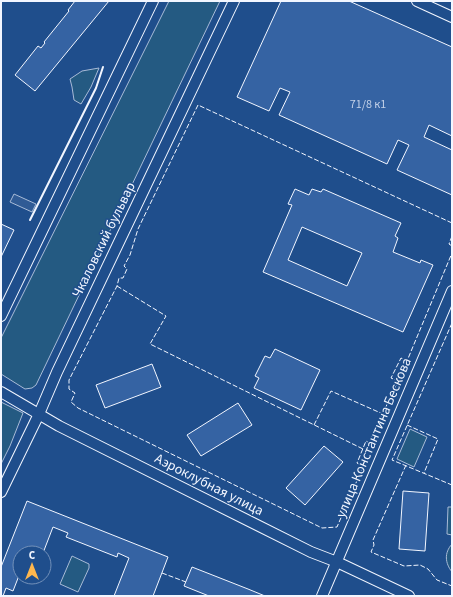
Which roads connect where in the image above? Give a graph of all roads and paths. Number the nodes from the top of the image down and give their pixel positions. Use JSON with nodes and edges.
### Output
{"nodes":[{"id":1,"x":153,"y":1,"type":"edge"},
{"id":2,"x":234,"y":1,"type":"edge"},
{"id":3,"x":417,"y":1,"type":"edge"},
{"id":4,"x":452,"y":17,"type":"edge"},
{"id":5,"x":452,"y":291,"type":"edge"},
{"id":6,"x":1,"y":316,"type":"edge"},
{"id":7,"x":1,"y":392,"type":"edge"},
{"id":8,"x":39,"y":414,"type":"junction"},
{"id":9,"x":1,"y":492,"type":"edge"},
{"id":10,"x":336,"y":562,"type":"junction"},
{"id":11,"x":322,"y":596,"type":"edge"},
{"id":12,"x":409,"y":596,"type":"edge"}],
"edges":[{"from":1,"to":6,"type":"street"},
{"from":2,"to":8,"type":"street","name":"Чкаловский бульвар"},
{"from":3,"to":4,"type":"street"},
{"from":5,"to":10,"type":"street","name":"улица Константина Бескова"},
{"from":7,"to":8,"type":"street","name":"Аэроклубная улица"},
{"from":8,"to":9,"type":"street","name":"Чкаловский бульвар"},
{"from":8,"to":10,"type":"street","name":"Аэроклубная улица"},
{"from":10,"to":11,"type":"street","name":"улица Константина Бескова"},
{"from":10,"to":12,"type":"street","name":"Аэроклубная улица"}]}
